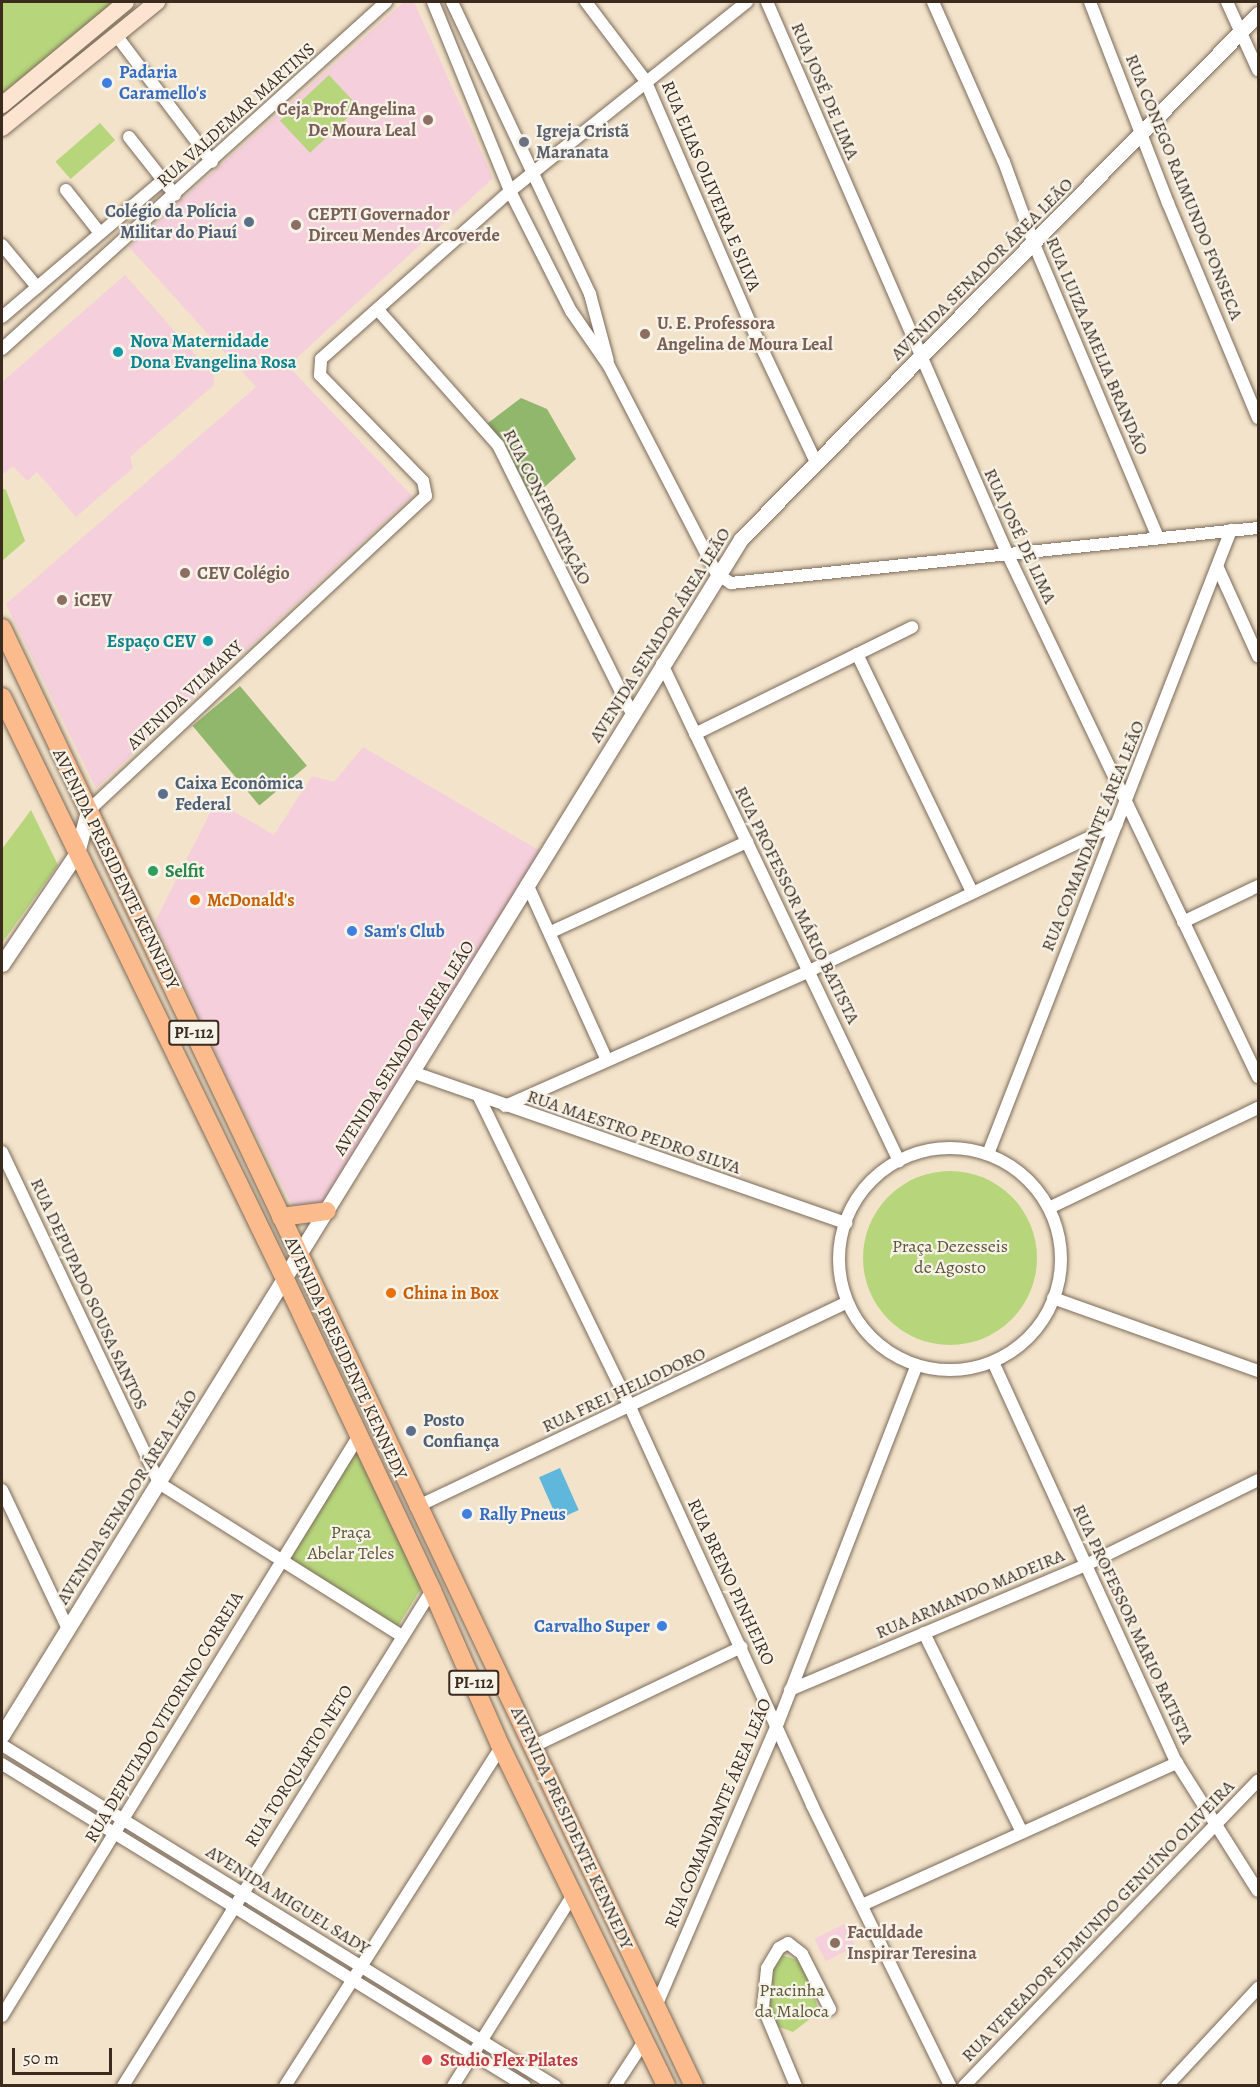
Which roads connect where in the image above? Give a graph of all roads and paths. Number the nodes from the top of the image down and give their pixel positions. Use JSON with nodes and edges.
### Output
{"nodes":[{"id":1,"x":126,"y":2,"type":"edge"},
{"id":2,"x":158,"y":2,"type":"edge"},
{"id":3,"x":386,"y":2,"type":"edge"},
{"id":4,"x":433,"y":2,"type":"edge"},
{"id":5,"x":452,"y":2,"type":"edge"},
{"id":6,"x":586,"y":2,"type":"edge"},
{"id":7,"x":747,"y":2,"type":"edge"},
{"id":8,"x":767,"y":2,"type":"edge"},
{"id":9,"x":933,"y":2,"type":"edge"},
{"id":10,"x":1090,"y":2,"type":"edge"},
{"id":11,"x":1227,"y":2,"type":"edge"},
{"id":12,"x":1258,"y":14,"type":"edge"},
{"id":13,"x":1241,"y":32,"type":"junction"},
{"id":14,"x":116,"y":35,"type":"junction"},
{"id":15,"x":1258,"y":70,"type":"edge"},
{"id":16,"x":645,"y":80,"type":"junction"},
{"id":17,"x":2,"y":105,"type":"edge"},
{"id":18,"x":2,"y":128,"type":"edge"},
{"id":19,"x":1143,"y":134,"type":"junction"},
{"id":20,"x":129,"y":137,"type":"dead end"},
{"id":21,"x":212,"y":162,"type":"junction"},
{"id":22,"x":533,"y":173,"type":"junction"},
{"id":23,"x":163,"y":180,"type":"junction"},
{"id":24,"x":66,"y":190,"type":"dead end"},
{"id":25,"x":510,"y":191,"type":"junction"},
{"id":26,"x":175,"y":195,"type":"junction"},
{"id":27,"x":100,"y":233,"type":"junction"},
{"id":28,"x":1034,"y":244,"type":"junction"},
{"id":29,"x":2,"y":245,"type":"edge"},
{"id":30,"x":37,"y":287,"type":"junction"},
{"id":31,"x":378,"y":310,"type":"junction"},
{"id":32,"x":2,"y":317,"type":"edge"},
{"id":33,"x":2,"y":349,"type":"edge"},
{"id":34,"x":921,"y":360,"type":"junction"},
{"id":35,"x":609,"y":366,"type":"junction"},
{"id":36,"x":1253,"y":392,"type":"edge"},
{"id":37,"x":1258,"y":418,"type":"edge"},
{"id":38,"x":815,"y":460,"type":"junction"},
{"id":39,"x":1258,"y":528,"type":"edge"},
{"id":40,"x":1231,"y":530,"type":"junction"},
{"id":41,"x":1158,"y":538,"type":"junction"},
{"id":42,"x":1007,"y":553,"type":"junction"},
{"id":43,"x":1218,"y":568,"type":"junction"},
{"id":44,"x":717,"y":574,"type":"junction"},
{"id":45,"x":912,"y":627,"type":"dead end"},
{"id":46,"x":2,"y":628,"type":"edge"},
{"id":47,"x":856,"y":654,"type":"junction"},
{"id":48,"x":1258,"y":656,"type":"edge"},
{"id":49,"x":662,"y":664,"type":"junction"},
{"id":50,"x":2,"y":697,"type":"edge"},
{"id":51,"x":632,"y":714,"type":"junction"},
{"id":52,"x":694,"y":734,"type":"junction"},
{"id":53,"x":1125,"y":805,"type":"junction"},
{"id":54,"x":88,"y":811,"type":"junction"},
{"id":55,"x":1117,"y":824,"type":"junction"},
{"id":56,"x":747,"y":842,"type":"junction"},
{"id":57,"x":77,"y":853,"type":"junction"},
{"id":58,"x":528,"y":884,"type":"junction"},
{"id":59,"x":1258,"y":886,"type":"edge"},
{"id":60,"x":972,"y":892,"type":"junction"},
{"id":61,"x":1183,"y":922,"type":"junction"},
{"id":62,"x":551,"y":932,"type":"junction"},
{"id":63,"x":2,"y":964,"type":"edge"},
{"id":64,"x":809,"y":971,"type":"junction"},
{"id":65,"x":607,"y":1060,"type":"junction"},
{"id":66,"x":412,"y":1072,"type":"junction"},
{"id":67,"x":1258,"y":1077,"type":"edge"},
{"id":68,"x":477,"y":1095,"type":"junction"},
{"id":69,"x":505,"y":1106,"type":"junction"},
{"id":70,"x":1258,"y":1108,"type":"edge"},
{"id":71,"x":2,"y":1152,"type":"edge"},
{"id":72,"x":988,"y":1154,"type":"junction"},
{"id":73,"x":899,"y":1161,"type":"junction"},
{"id":74,"x":1049,"y":1208,"type":"junction"},
{"id":75,"x":327,"y":1210,"type":"junction"},
{"id":76,"x":281,"y":1217,"type":"junction"},
{"id":77,"x":846,"y":1223,"type":"junction"},
{"id":78,"x":299,"y":1255,"type":"junction"},
{"id":79,"x":285,"y":1279,"type":"junction"},
{"id":80,"x":1053,"y":1298,"type":"junction"},
{"id":81,"x":846,"y":1303,"type":"junction"},
{"id":82,"x":993,"y":1362,"type":"junction"},
{"id":83,"x":917,"y":1365,"type":"junction"},
{"id":84,"x":1258,"y":1371,"type":"edge"},
{"id":85,"x":630,"y":1407,"type":"junction"},
{"id":86,"x":358,"y":1437,"type":"junction"},
{"id":87,"x":1258,"y":1480,"type":"edge"},
{"id":88,"x":159,"y":1483,"type":"junction"},
{"id":89,"x":2,"y":1490,"type":"edge"},
{"id":90,"x":416,"y":1507,"type":"junction"},
{"id":91,"x":281,"y":1560,"type":"junction"},
{"id":92,"x":1086,"y":1565,"type":"junction"},
{"id":93,"x":432,"y":1590,"type":"junction"},
{"id":94,"x":68,"y":1629,"type":"junction"},
{"id":95,"x":924,"y":1633,"type":"junction"},
{"id":96,"x":402,"y":1636,"type":"junction"},
{"id":97,"x":742,"y":1647,"type":"junction"},
{"id":98,"x":790,"y":1689,"type":"junction"},
{"id":99,"x":776,"y":1728,"type":"junction"},
{"id":100,"x":2,"y":1735,"type":"edge"},
{"id":101,"x":2,"y":1745,"type":"edge"},
{"id":102,"x":534,"y":1746,"type":"junction"},
{"id":103,"x":501,"y":1747,"type":"junction"},
{"id":104,"x":1177,"y":1763,"type":"junction"},
{"id":105,"x":2,"y":1764,"type":"edge"},
{"id":106,"x":1258,"y":1781,"type":"edge"},
{"id":107,"x":124,"y":1819,"type":"junction"},
{"id":108,"x":1214,"y":1827,"type":"junction"},
{"id":109,"x":1022,"y":1830,"type":"junction"},
{"id":110,"x":113,"y":1835,"type":"junction"},
{"id":111,"x":1258,"y":1891,"type":"edge"},
{"id":112,"x":241,"y":1893,"type":"junction"},
{"id":113,"x":574,"y":1893,"type":"junction"},
{"id":114,"x":862,"y":1905,"type":"junction"},
{"id":115,"x":233,"y":1906,"type":"junction"},
{"id":116,"x":359,"y":1965,"type":"junction"},
{"id":117,"x":351,"y":1978,"type":"junction"},
{"id":118,"x":1258,"y":1988,"type":"edge"},
{"id":119,"x":656,"y":2006,"type":"junction"},
{"id":120,"x":830,"y":2009,"type":"dead end"},
{"id":121,"x":2,"y":2016,"type":"edge"},
{"id":122,"x":481,"y":2040,"type":"junction"},
{"id":123,"x":645,"y":2040,"type":"junction"},
{"id":124,"x":473,"y":2053,"type":"junction"},
{"id":125,"x":123,"y":2085,"type":"edge"},
{"id":126,"x":285,"y":2085,"type":"edge"},
{"id":127,"x":453,"y":2085,"type":"edge"},
{"id":128,"x":525,"y":2085,"type":"edge"},
{"id":129,"x":555,"y":2085,"type":"edge"},
{"id":130,"x":615,"y":2085,"type":"edge"},
{"id":131,"x":666,"y":2085,"type":"edge"},
{"id":132,"x":694,"y":2085,"type":"edge"},
{"id":133,"x":796,"y":2085,"type":"edge"},
{"id":134,"x":950,"y":2085,"type":"edge"},
{"id":135,"x":964,"y":2085,"type":"edge"},
{"id":136,"x":1167,"y":2085,"type":"edge"}],
"edges":[{"from":1,"to":17,"type":"main road"},
{"from":2,"to":14,"type":"main road"},
{"from":3,"to":21,"type":"street","name":"RUA VALDEMAR MARTINS"},
{"from":4,"to":25,"type":"street"},
{"from":5,"to":22,"type":"street"},
{"from":6,"to":16,"type":"street","name":"RUA ELIAS OLIVEIRA E SILVA"},
{"from":7,"to":16,"type":"street"},
{"from":8,"to":34,"type":"street","name":"RUA JOSÉ DE LIMA"},
{"from":9,"to":28,"type":"street","name":"RUA LUIZA AMELIA BRANDÃO"},
{"from":10,"to":19,"type":"street","name":"RUA CONEGO RAIMUNDO FONSECA"},
{"from":11,"to":13,"type":"street"},
{"from":12,"to":13,"type":"street","name":"AVENIDA SENADOR ÁREA LEÃO"},
{"from":13,"to":15,"type":"street"},
{"from":13,"to":19,"type":"street","name":"AVENIDA SENADOR ÁREA LEÃO"},
{"from":14,"to":18,"type":"main road"},
{"from":14,"to":21,"type":"street"},
{"from":16,"to":22,"type":"street"},
{"from":16,"to":38,"type":"street","name":"RUA ELIAS OLIVEIRA E SILVA"},
{"from":19,"to":28,"type":"street","name":"AVENIDA SENADOR ÁREA LEÃO"},
{"from":19,"to":36,"type":"street","name":"RUA CONEGO RAIMUNDO FONSECA"},
{"from":20,"to":23,"type":"street"},
{"from":21,"to":26,"type":"street","name":"RUA VALDEMAR MARTINS"},
{"from":22,"to":25,"type":"street"},
{"from":22,"to":35,"type":"street"},
{"from":23,"to":26,"type":"street"},
{"from":23,"to":27,"type":"street"},
{"from":24,"to":27,"type":"street"},
{"from":25,"to":31,"type":"street"},
{"from":25,"to":35,"type":"street"},
{"from":26,"to":33,"type":"street","name":"RUA VALDEMAR MARTINS"},
{"from":27,"to":30,"type":"street"},
{"from":28,"to":34,"type":"street","name":"AVENIDA SENADOR ÁREA LEÃO"},
{"from":28,"to":41,"type":"street","name":"RUA LUIZA AMELIA BRANDÃO"},
{"from":29,"to":30,"type":"street"},
{"from":30,"to":32,"type":"street"},
{"from":31,"to":51,"type":"street","name":"RUA CONFRONTAÇÃO"},
{"from":31,"to":54,"type":"street","name":"AVENIDA VILMARY"},
{"from":34,"to":38,"type":"street","name":"AVENIDA SENADOR ÁREA LEÃO"},
{"from":34,"to":42,"type":"street","name":"RUA JOSÉ DE LIMA"},
{"from":35,"to":44,"type":"street"},
{"from":36,"to":37,"type":"street","name":"RUA CONEGO RAIMUNDO FONSECA"},
{"from":38,"to":44,"type":"street","name":"AVENIDA SENADOR ÁREA LEÃO"},
{"from":39,"to":40,"type":"street"},
{"from":40,"to":41,"type":"street"},
{"from":40,"to":43,"type":"street","name":"RUA COMANDANTE ÁREA LEÃO"},
{"from":41,"to":42,"type":"street"},
{"from":42,"to":44,"type":"street"},
{"from":42,"to":53,"type":"street","name":"RUA JOSÉ DE LIMA"},
{"from":43,"to":48,"type":"street"},
{"from":43,"to":53,"type":"street","name":"RUA COMANDANTE ÁREA LEÃO"},
{"from":44,"to":49,"type":"street","name":"AVENIDA SENADOR ÁREA LEÃO"},
{"from":45,"to":47,"type":"street"},
{"from":46,"to":54,"type":"main road","name":"AVENIDA PRESIDENTE KENNEDY","number":"PI-112"},
{"from":47,"to":52,"type":"street"},
{"from":47,"to":60,"type":"street"},
{"from":49,"to":51,"type":"street","name":"AVENIDA SENADOR ÁREA LEÃO"},
{"from":49,"to":52,"type":"street","name":"RUA PROFESSOR MÁRIO BATISTA"},
{"from":50,"to":57,"type":"main road","name":"AVENIDA PRESIDENTE KENNEDY","number":"PI-112"},
{"from":51,"to":58,"type":"street","name":"AVENIDA SENADOR ÁREA LEÃO"},
{"from":52,"to":56,"type":"street","name":"RUA PROFESSOR MÁRIO BATISTA"},
{"from":53,"to":55,"type":"street","name":"RUA COMANDANTE ÁREA LEÃO"},
{"from":53,"to":61,"type":"street","name":"RUA JOSÉ DE LIMA"},
{"from":54,"to":57,"type":"street"},
{"from":54,"to":76,"type":"main road","name":"AVENIDA PRESIDENTE KENNEDY","number":"PI-112"},
{"from":55,"to":60,"type":"street"},
{"from":55,"to":72,"type":"street","name":"RUA COMANDANTE ÁREA LEÃO"},
{"from":56,"to":62,"type":"street"},
{"from":56,"to":64,"type":"street","name":"RUA PROFESSOR MÁRIO BATISTA"},
{"from":57,"to":63,"type":"street"},
{"from":57,"to":79,"type":"main road","name":"AVENIDA PRESIDENTE KENNEDY","number":"PI-112"},
{"from":58,"to":62,"type":"street"},
{"from":58,"to":66,"type":"street","name":"AVENIDA SENADOR ÁREA LEÃO"},
{"from":59,"to":61,"type":"street"},
{"from":60,"to":64,"type":"street"},
{"from":61,"to":67,"type":"street","name":"RUA JOSÉ DE LIMA"},
{"from":62,"to":65,"type":"street"},
{"from":64,"to":65,"type":"street"},
{"from":64,"to":73,"type":"street","name":"RUA PROFESSOR MÁRIO BATISTA"},
{"from":65,"to":69,"type":"street"},
{"from":66,"to":68,"type":"street","name":"RUA MAESTRO PEDRO SILVA"},
{"from":66,"to":75,"type":"street","name":"AVENIDA SENADOR ÁREA LEÃO"},
{"from":68,"to":69,"type":"street","name":"RUA MAESTRO PEDRO SILVA"},
{"from":68,"to":85,"type":"street","name":"RUA BRENO PINHEIRO"},
{"from":69,"to":77,"type":"street","name":"RUA MAESTRO PEDRO SILVA"},
{"from":70,"to":74,"type":"street"},
{"from":71,"to":88,"type":"street","name":"RUA DEPUPADO SOUSA SANTOS"},
{"from":72,"to":73,"type":"street"},
{"from":72,"to":74,"type":"street"},
{"from":73,"to":77,"type":"street"},
{"from":74,"to":80,"type":"street"},
{"from":75,"to":76,"type":"main road"},
{"from":75,"to":78,"type":"street","name":"AVENIDA SENADOR ÁREA LEÃO"},
{"from":76,"to":78,"type":"main road","name":"AVENIDA PRESIDENTE KENNEDY","number":"PI-112"},
{"from":77,"to":81,"type":"street"},
{"from":78,"to":79,"type":"street","name":"AVENIDA SENADOR ÁREA LEÃO"},
{"from":78,"to":90,"type":"main road","name":"AVENIDA PRESIDENTE KENNEDY","number":"PI-112"},
{"from":79,"to":86,"type":"main road","name":"AVENIDA PRESIDENTE KENNEDY","number":"PI-112"},
{"from":79,"to":88,"type":"street","name":"AVENIDA SENADOR ÁREA LEÃO"},
{"from":80,"to":82,"type":"street"},
{"from":80,"to":84,"type":"street"},
{"from":81,"to":83,"type":"street"},
{"from":81,"to":85,"type":"street","name":"RUA FREI HELIODORO"},
{"from":82,"to":83,"type":"street"},
{"from":82,"to":92,"type":"street","name":"RUA PROFESSOR MARIO BATISTA"},
{"from":83,"to":98,"type":"street","name":"RUA COMANDANTE ÁREA LEÃO"},
{"from":85,"to":90,"type":"street","name":"RUA FREI HELIODORO"},
{"from":85,"to":97,"type":"street","name":"RUA BRENO PINHEIRO"},
{"from":86,"to":91,"type":"street","name":"RUA DEPUTADO VITORINO CORREIA"},
{"from":86,"to":93,"type":"main road","name":"AVENIDA PRESIDENTE KENNEDY","number":"PI-112"},
{"from":87,"to":92,"type":"street","name":"RUA ARMANDO MADEIRA"},
{"from":88,"to":91,"type":"street"},
{"from":88,"to":94,"type":"street","name":"AVENIDA SENADOR ÁREA LEÃO"},
{"from":89,"to":94,"type":"street"},
{"from":90,"to":102,"type":"main road","name":"AVENIDA PRESIDENTE KENNEDY","number":"PI-112"},
{"from":91,"to":96,"type":"street"},
{"from":91,"to":107,"type":"street","name":"RUA DEPUTADO VITORINO CORREIA"},
{"from":92,"to":95,"type":"street","name":"RUA ARMANDO MADEIRA"},
{"from":92,"to":104,"type":"street","name":"RUA PROFESSOR MARIO BATISTA"},
{"from":93,"to":96,"type":"street","name":"RUA TORQUARTO NETO"},
{"from":93,"to":103,"type":"main road","name":"AVENIDA PRESIDENTE KENNEDY","number":"PI-112"},
{"from":94,"to":100,"type":"street","name":"AVENIDA SENADOR ÁREA LEÃO"},
{"from":95,"to":98,"type":"street","name":"RUA ARMANDO MADEIRA"},
{"from":95,"to":109,"type":"street"},
{"from":96,"to":112,"type":"street","name":"RUA TORQUARTO NETO"},
{"from":97,"to":99,"type":"street","name":"RUA BRENO PINHEIRO"},
{"from":97,"to":102,"type":"street"},
{"from":98,"to":99,"type":"street","name":"RUA COMANDANTE ÁREA LEÃO"},
{"from":99,"to":114,"type":"street","name":"RUA BRENO PINHEIRO"},
{"from":99,"to":119,"type":"street","name":"RUA COMANDANTE ÁREA LEÃO"},
{"from":101,"to":107,"type":"street","name":"AVENIDA MIGUEL SADY"},
{"from":102,"to":119,"type":"main road","name":"AVENIDA PRESIDENTE KENNEDY","number":"PI-112"},
{"from":103,"to":113,"type":"main road","name":"AVENIDA PRESIDENTE KENNEDY","number":"PI-112"},
{"from":103,"to":116,"type":"street"},
{"from":104,"to":108,"type":"street","name":"RUA PROFESSOR MARIO BATISTA"},
{"from":104,"to":109,"type":"street"},
{"from":105,"to":110,"type":"street","name":"AVENIDA MIGUEL SADY"},
{"from":106,"to":108,"type":"street","name":"RUA VEREADOR EDMUNDO GENUÍNO OLIVEIRA"},
{"from":107,"to":110,"type":"street","name":"RUA DEPUTADO VITORINO CORREIA"},
{"from":107,"to":112,"type":"street","name":"AVENIDA MIGUEL SADY"},
{"from":108,"to":111,"type":"street","name":"RUA PROFESSOR MARIO BATISTA"},
{"from":108,"to":135,"type":"street","name":"RUA VEREADOR EDMUNDO GENUÍNO OLIVEIRA"},
{"from":109,"to":114,"type":"street"},
{"from":110,"to":115,"type":"street","name":"AVENIDA MIGUEL SADY"},
{"from":110,"to":121,"type":"street","name":"RUA DEPUTADO VITORINO CORREIA"},
{"from":112,"to":115,"type":"street","name":"RUA TORQUARTO NETO"},
{"from":112,"to":116,"type":"street","name":"AVENIDA MIGUEL SADY"},
{"from":113,"to":122,"type":"street"},
{"from":113,"to":123,"type":"main road","name":"AVENIDA PRESIDENTE KENNEDY","number":"PI-112"},
{"from":114,"to":134,"type":"street","name":"RUA BRENO PINHEIRO"},
{"from":115,"to":117,"type":"street","name":"AVENIDA MIGUEL SADY"},
{"from":115,"to":125,"type":"street","name":"RUA TORQUARTO NETO"},
{"from":116,"to":117,"type":"street"},
{"from":116,"to":122,"type":"street","name":"AVENIDA MIGUEL SADY"},
{"from":117,"to":124,"type":"street","name":"AVENIDA MIGUEL SADY"},
{"from":117,"to":126,"type":"street"},
{"from":118,"to":136,"type":"street"},
{"from":119,"to":132,"type":"main road","name":"AVENIDA PRESIDENTE KENNEDY","number":"PI-112"},
{"from":120,"to":133,"type":"street"},
{"from":122,"to":124,"type":"street"},
{"from":122,"to":129,"type":"street","name":"AVENIDA MIGUEL SADY"},
{"from":123,"to":130,"type":"street"},
{"from":123,"to":131,"type":"main road","name":"AVENIDA PRESIDENTE KENNEDY","number":"PI-112"},
{"from":124,"to":127,"type":"street"},
{"from":124,"to":128,"type":"street","name":"AVENIDA MIGUEL SADY"}]}
